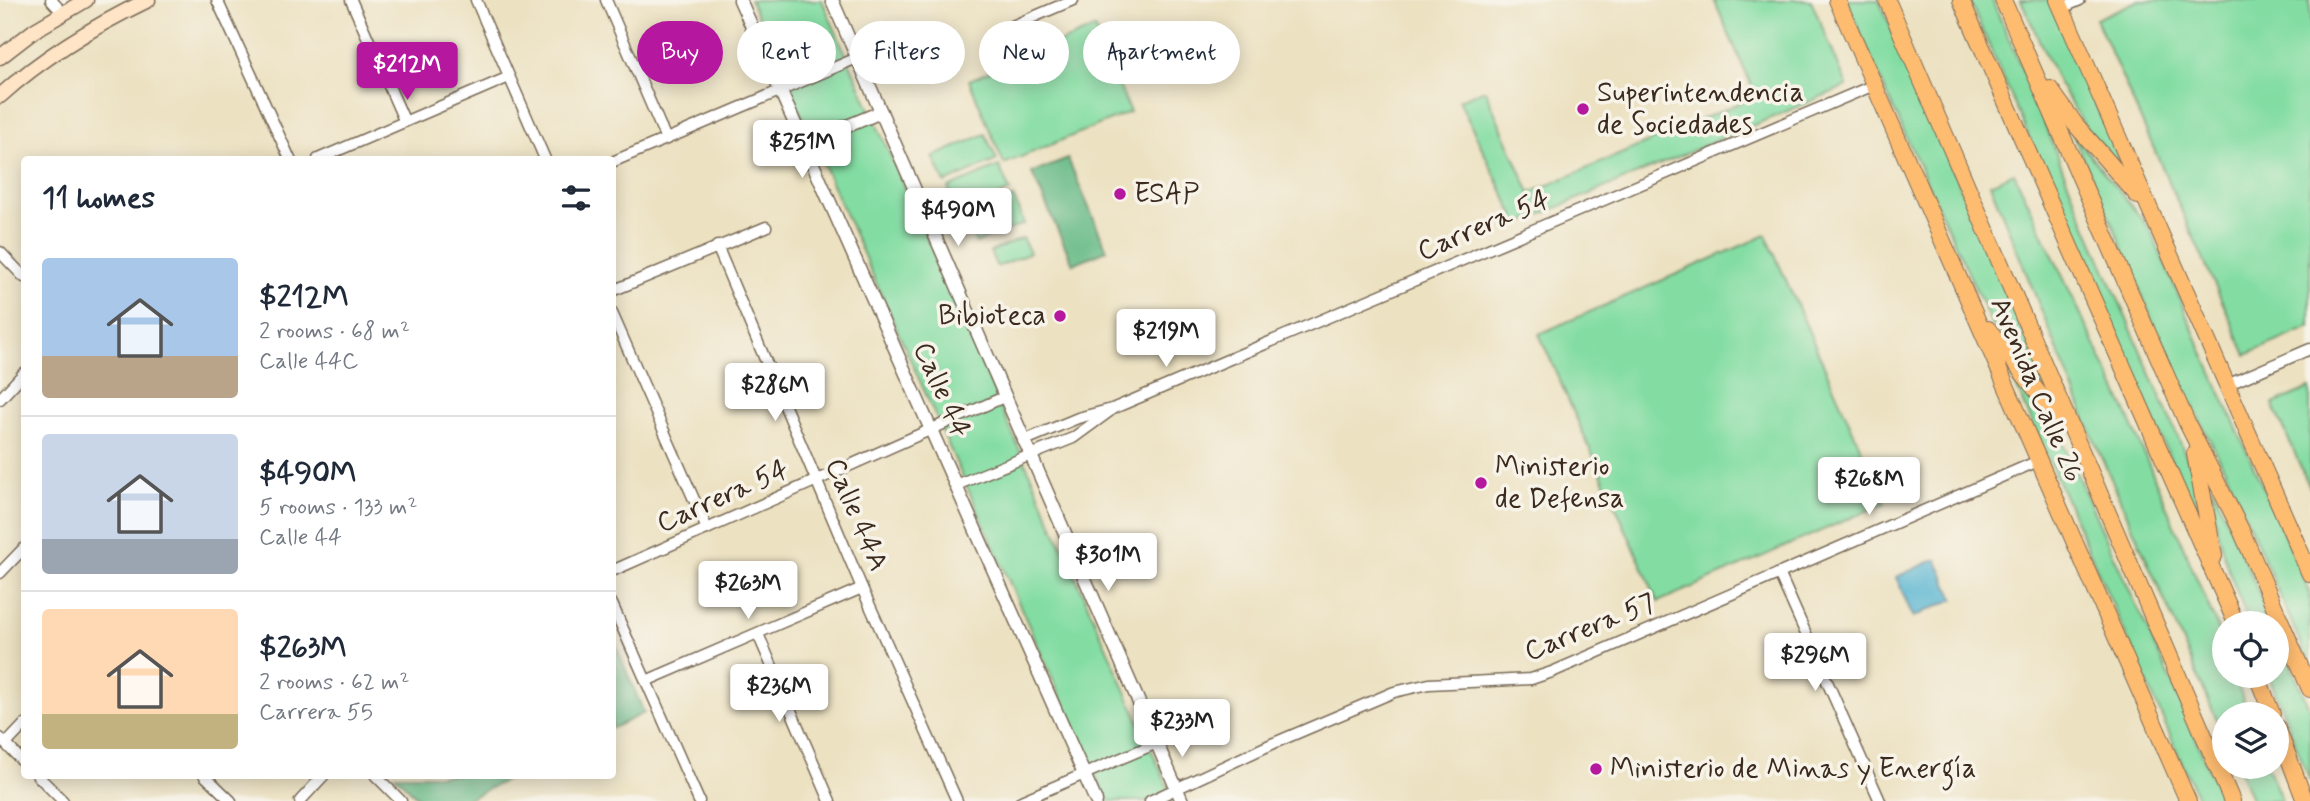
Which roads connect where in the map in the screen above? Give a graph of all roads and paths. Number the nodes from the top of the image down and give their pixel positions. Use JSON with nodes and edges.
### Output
{"nodes":[{"id":1,"x":51,"y":0,"type":"edge"},
{"id":2,"x":86,"y":0,"type":"edge"},
{"id":3,"x":148,"y":0,"type":"edge"},
{"id":4,"x":217,"y":0,"type":"edge"},
{"id":5,"x":351,"y":0,"type":"edge"},
{"id":6,"x":476,"y":0,"type":"edge"},
{"id":7,"x":606,"y":0,"type":"edge"},
{"id":8,"x":740,"y":0,"type":"edge"},
{"id":9,"x":832,"y":0,"type":"edge"},
{"id":10,"x":1073,"y":0,"type":"edge"},
{"id":11,"x":1837,"y":0,"type":"edge"},
{"id":12,"x":1887,"y":0,"type":"edge"},
{"id":13,"x":1961,"y":0,"type":"edge"},
{"id":14,"x":2003,"y":0,"type":"edge"},
{"id":15,"x":2080,"y":0,"type":"edge"},
{"id":16,"x":2060,"y":4,"type":"edge"},
{"id":17,"x":62,"y":13,"type":"junction"},
{"id":18,"x":1022,"y":21,"type":"edge"},
{"id":19,"x":850,"y":42,"type":"edge"},
{"id":20,"x":2027,"y":55,"type":"junction"},
{"id":21,"x":0,"y":57,"type":"edge"},
{"id":22,"x":850,"y":61,"type":"edge"},
{"id":23,"x":509,"y":76,"type":"junction"},
{"id":24,"x":869,"y":84,"type":"edge"},
{"id":25,"x":1874,"y":85,"type":"junction"},
{"id":26,"x":780,"y":89,"type":"junction"},
{"id":27,"x":0,"y":96,"type":"edge"},
{"id":28,"x":881,"y":112,"type":"junction"},
{"id":29,"x":404,"y":120,"type":"junction"},
{"id":30,"x":666,"y":139,"type":"junction"},
{"id":31,"x":804,"y":144,"type":"junction"},
{"id":32,"x":289,"y":156,"type":"edge"},
{"id":33,"x":325,"y":156,"type":"edge"},
{"id":34,"x":544,"y":156,"type":"edge"},
{"id":35,"x":616,"y":160,"type":"edge"},
{"id":36,"x":2153,"y":215,"type":"junction"},
{"id":37,"x":766,"y":227,"type":"dead end"},
{"id":38,"x":717,"y":246,"type":"junction"},
{"id":39,"x":0,"y":252,"type":"edge"},
{"id":40,"x":21,"y":274,"type":"edge"},
{"id":41,"x":616,"y":289,"type":"edge"},
{"id":42,"x":1973,"y":311,"type":"junction"},
{"id":43,"x":616,"y":322,"type":"edge"},
{"id":44,"x":2310,"y":349,"type":"edge"},
{"id":45,"x":21,"y":376,"type":"edge"},
{"id":46,"x":2227,"y":385,"type":"junction"},
{"id":47,"x":1004,"y":397,"type":"junction"},
{"id":48,"x":0,"y":399,"type":"edge"},
{"id":49,"x":1112,"y":409,"type":"junction"},
{"id":50,"x":2187,"y":423,"type":"junction"},
{"id":51,"x":932,"y":430,"type":"junction"},
{"id":52,"x":1023,"y":441,"type":"junction"},
{"id":53,"x":2081,"y":451,"type":"junction"},
{"id":54,"x":1030,"y":455,"type":"junction"},
{"id":55,"x":2038,"y":461,"type":"junction"},
{"id":56,"x":817,"y":481,"type":"junction"},
{"id":57,"x":956,"y":485,"type":"junction"},
{"id":58,"x":707,"y":529,"type":"junction"},
{"id":59,"x":21,"y":551,"type":"edge"},
{"id":60,"x":616,"y":569,"type":"edge"},
{"id":61,"x":0,"y":573,"type":"edge"},
{"id":62,"x":1779,"y":573,"type":"junction"},
{"id":63,"x":2310,"y":574,"type":"edge"},
{"id":64,"x":862,"y":588,"type":"junction"},
{"id":65,"x":2221,"y":589,"type":"junction"},
{"id":66,"x":2231,"y":611,"type":"edge"},
{"id":67,"x":616,"y":613,"type":"edge"},
{"id":68,"x":758,"y":634,"type":"junction"},
{"id":69,"x":646,"y":681,"type":"junction"},
{"id":70,"x":2310,"y":689,"type":"edge"},
{"id":71,"x":21,"y":727,"type":"edge"},
{"id":72,"x":3,"y":741,"type":"edge"},
{"id":73,"x":1157,"y":743,"type":"junction"},
{"id":74,"x":2289,"y":759,"type":"edge"},
{"id":75,"x":21,"y":760,"type":"edge"},
{"id":76,"x":1084,"y":775,"type":"junction"},
{"id":77,"x":41,"y":779,"type":"edge"},
{"id":78,"x":208,"y":779,"type":"edge"},
{"id":79,"x":320,"y":779,"type":"edge"},
{"id":80,"x":378,"y":779,"type":"edge"},
{"id":81,"x":1179,"y":795,"type":"edge"},
{"id":82,"x":62,"y":801,"type":"edge"},
{"id":83,"x":231,"y":801,"type":"edge"},
{"id":84,"x":300,"y":801,"type":"edge"},
{"id":85,"x":401,"y":801,"type":"edge"},
{"id":86,"x":699,"y":801,"type":"edge"},
{"id":87,"x":830,"y":801,"type":"edge"},
{"id":88,"x":957,"y":801,"type":"edge"},
{"id":89,"x":1021,"y":801,"type":"edge"},
{"id":90,"x":1096,"y":801,"type":"edge"},
{"id":91,"x":1150,"y":801,"type":"edge"},
{"id":92,"x":1880,"y":801,"type":"edge"},
{"id":93,"x":2188,"y":801,"type":"edge"},
{"id":94,"x":2232,"y":801,"type":"edge"},
{"id":95,"x":2305,"y":801,"type":"edge"}],
"edges":[{"from":1,"to":17,"type":"street"},
{"from":2,"to":17,"type":"main road"},
{"from":3,"to":27,"type":"main road"},
{"from":4,"to":32,"type":"street"},
{"from":5,"to":29,"type":"street"},
{"from":6,"to":23,"type":"street"},
{"from":7,"to":30,"type":"street"},
{"from":8,"to":26,"type":"street","name":"Calle 44"},
{"from":9,"to":19,"type":"street","name":"Calle 44"},
{"from":10,"to":18,"type":"street"},
{"from":11,"to":25,"type":"main road","name":"Avenida Calle 26"},
{"from":12,"to":53,"type":"main road","name":"Avenida Calle 26"},
{"from":13,"to":65,"type":"main road"},
{"from":14,"to":20,"type":"main road"},
{"from":15,"to":16,"type":"street"},
{"from":16,"to":36,"type":"main road"},
{"from":17,"to":21,"type":"main road"},
{"from":20,"to":36,"type":"main road"},
{"from":20,"to":50,"type":"main road"},
{"from":22,"to":26,"type":"street"},
{"from":23,"to":29,"type":"street"},
{"from":23,"to":34,"type":"street"},
{"from":24,"to":28,"type":"street","name":"Calle 44"},
{"from":25,"to":42,"type":"main road","name":"Avenida Calle 26"},
{"from":25,"to":49,"type":"street","name":"Carrera 54"},
{"from":26,"to":30,"type":"street"},
{"from":26,"to":31,"type":"street","name":"Calle 44"},
{"from":28,"to":31,"type":"street"},
{"from":28,"to":47,"type":"street","name":"Calle 44"},
{"from":29,"to":33,"type":"street"},
{"from":30,"to":35,"type":"street"},
{"from":31,"to":51,"type":"street","name":"Calle 44"},
{"from":36,"to":46,"type":"main road"},
{"from":37,"to":38,"type":"street"},
{"from":38,"to":41,"type":"street"},
{"from":38,"to":56,"type":"street","name":"Calle 44A"},
{"from":39,"to":40,"type":"street"},
{"from":42,"to":53,"type":"main road"},
{"from":42,"to":55,"type":"main road","name":"Avenida Calle 26"},
{"from":43,"to":58,"type":"street"},
{"from":44,"to":46,"type":"street"},
{"from":45,"to":48,"type":"street"},
{"from":46,"to":63,"type":"main road"},
{"from":47,"to":51,"type":"street","name":"Carrera 54"},
{"from":47,"to":52,"type":"street","name":"Calle 44"},
{"from":49,"to":52,"type":"street","name":"Carrera 54"},
{"from":49,"to":54,"type":"street","name":"Carrera 54"},
{"from":50,"to":65,"type":"main road"},
{"from":50,"to":70,"type":"main road"},
{"from":51,"to":56,"type":"street","name":"Carrera 54"},
{"from":51,"to":57,"type":"street","name":"Calle 44"},
{"from":52,"to":54,"type":"street","name":"Calle 44"},
{"from":53,"to":94,"type":"main road","name":"Avenida Calle 26"},
{"from":54,"to":57,"type":"street","name":"Carrera 54"},
{"from":54,"to":73,"type":"street","name":"Calle 44"},
{"from":55,"to":62,"type":"street","name":"Carrera 57"},
{"from":55,"to":93,"type":"main road","name":"Avenida Calle 26"},
{"from":56,"to":58,"type":"street","name":"Carrera 54"},
{"from":56,"to":64,"type":"street","name":"Calle 44A"},
{"from":57,"to":76,"type":"street","name":"Calle 44"},
{"from":58,"to":60,"type":"street","name":"Carrera 54"},
{"from":59,"to":61,"type":"street"},
{"from":62,"to":81,"type":"street","name":"Carrera 57"},
{"from":62,"to":92,"type":"street"},
{"from":64,"to":68,"type":"street"},
{"from":64,"to":88,"type":"street","name":"Calle 44A"},
{"from":65,"to":66,"type":"main road"},
{"from":67,"to":69,"type":"street"},
{"from":68,"to":69,"type":"street"},
{"from":68,"to":87,"type":"street"},
{"from":69,"to":86,"type":"street"},
{"from":71,"to":72,"type":"street"},
{"from":72,"to":75,"type":"street"},
{"from":73,"to":76,"type":"street"},
{"from":73,"to":81,"type":"street","name":"Calle 44"},
{"from":74,"to":95,"type":"main road"},
{"from":76,"to":89,"type":"street"},
{"from":76,"to":90,"type":"street","name":"Calle 44"},
{"from":77,"to":82,"type":"street"},
{"from":78,"to":83,"type":"street"},
{"from":79,"to":84,"type":"street"},
{"from":80,"to":85,"type":"street"},
{"from":81,"to":91,"type":"street","name":"Carrera 57"}]}
